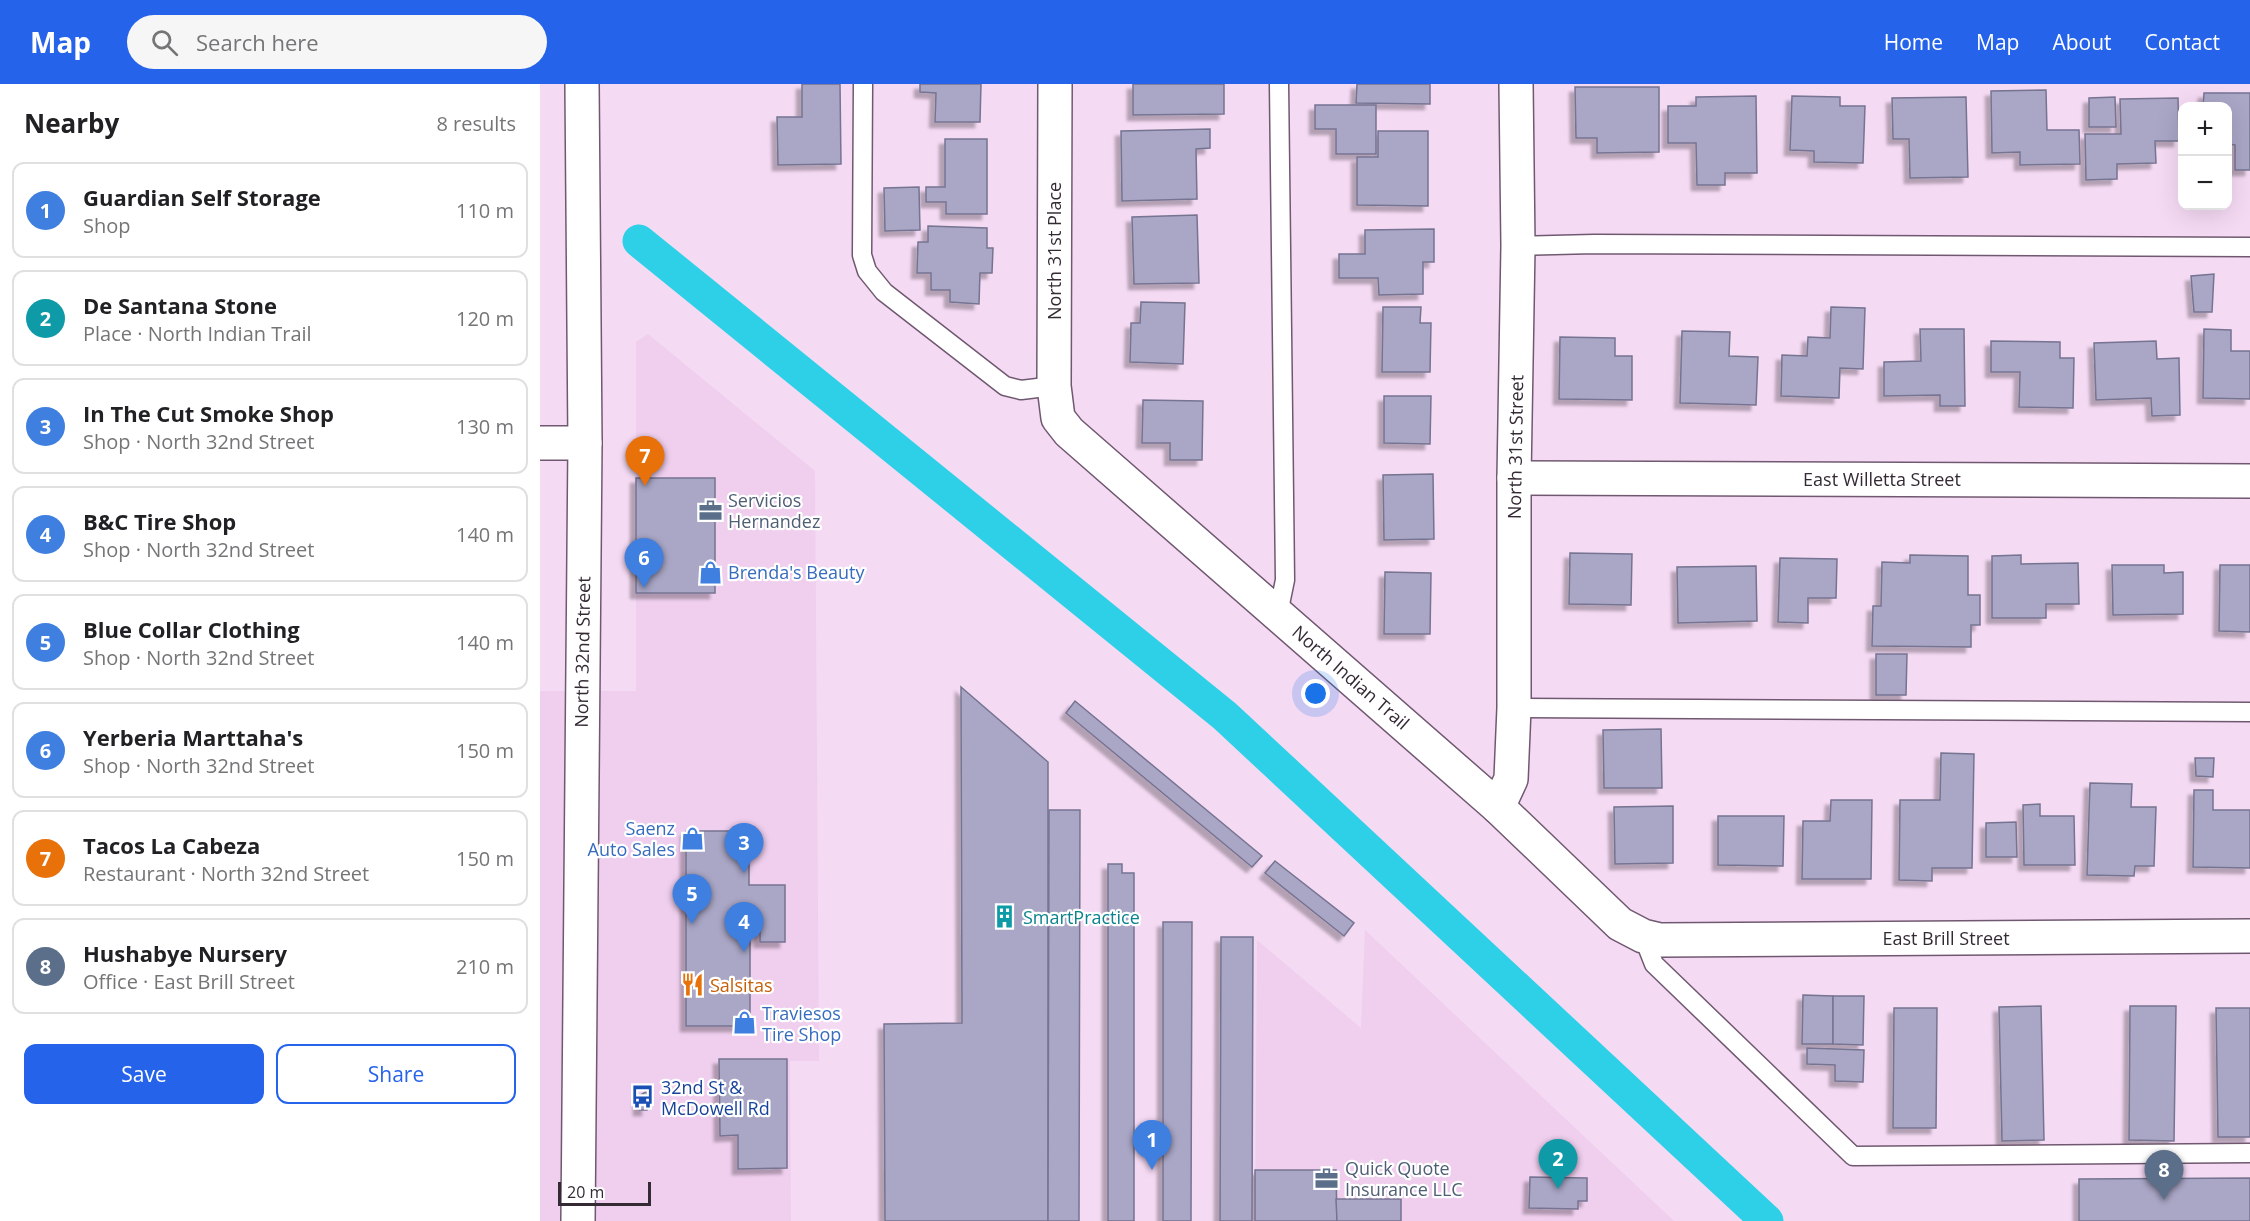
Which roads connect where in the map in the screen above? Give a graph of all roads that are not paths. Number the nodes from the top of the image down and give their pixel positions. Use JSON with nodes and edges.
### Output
{"nodes":[{"id":1,"x":582,"y":84,"type":"edge"},
{"id":2,"x":863,"y":84,"type":"edge"},
{"id":3,"x":1055,"y":84,"type":"edge"},
{"id":4,"x":1279,"y":84,"type":"edge"},
{"id":5,"x":1515,"y":84,"type":"edge"},
{"id":6,"x":1518,"y":246,"type":"junction"},
{"id":7,"x":2250,"y":247,"type":"edge"},
{"id":8,"x":1054,"y":386,"type":"junction"},
{"id":9,"x":1058,"y":418,"type":"joint"},
{"id":10,"x":540,"y":443,"type":"edge"},
{"id":11,"x":585,"y":443,"type":"junction"},
{"id":12,"x":1514,"y":478,"type":"junction"},
{"id":13,"x":2250,"y":480,"type":"edge"},
{"id":14,"x":1278,"y":614,"type":"junction"},
{"id":15,"x":1514,"y":708,"type":"junction"},
{"id":16,"x":2250,"y":712,"type":"edge"},
{"id":17,"x":1498,"y":807,"type":"junction"},
{"id":18,"x":1643,"y":936,"type":"junction"},
{"id":19,"x":2250,"y":936,"type":"edge"},
{"id":20,"x":2250,"y":1153,"type":"edge"},
{"id":21,"x":578,"y":1221,"type":"edge"}],
"edges":[{"from":1,"to":11,"type":"street","name":"North 32nd Street"},
{"from":2,"to":8,"type":"lane"},
{"from":3,"to":8,"type":"street","name":"North 31st Place"},
{"from":4,"to":14,"type":"lane"},
{"from":5,"to":6,"type":"street","name":"North 31st Street"},
{"from":6,"to":7,"type":"lane"},
{"from":6,"to":12,"type":"street","name":"North 31st Street"},
{"from":8,"to":9,"type":"street","name":"North 31st Place"},
{"from":9,"to":14,"type":"street","name":"North Indian Trail"},
{"from":10,"to":11,"type":"street"},
{"from":11,"to":21,"type":"street","name":"North 32nd Street"},
{"from":12,"to":13,"type":"street","name":"East Willetta Street"},
{"from":12,"to":15,"type":"street","name":"North 31st Street"},
{"from":14,"to":17,"type":"street","name":"North Indian Trail"},
{"from":15,"to":16,"type":"lane"},
{"from":15,"to":17,"type":"street","name":"North 31st Street"},
{"from":17,"to":18,"type":"street","name":"North Indian Trail"},
{"from":18,"to":19,"type":"street","name":"East Brill Street"},
{"from":18,"to":20,"type":"lane"}]}
